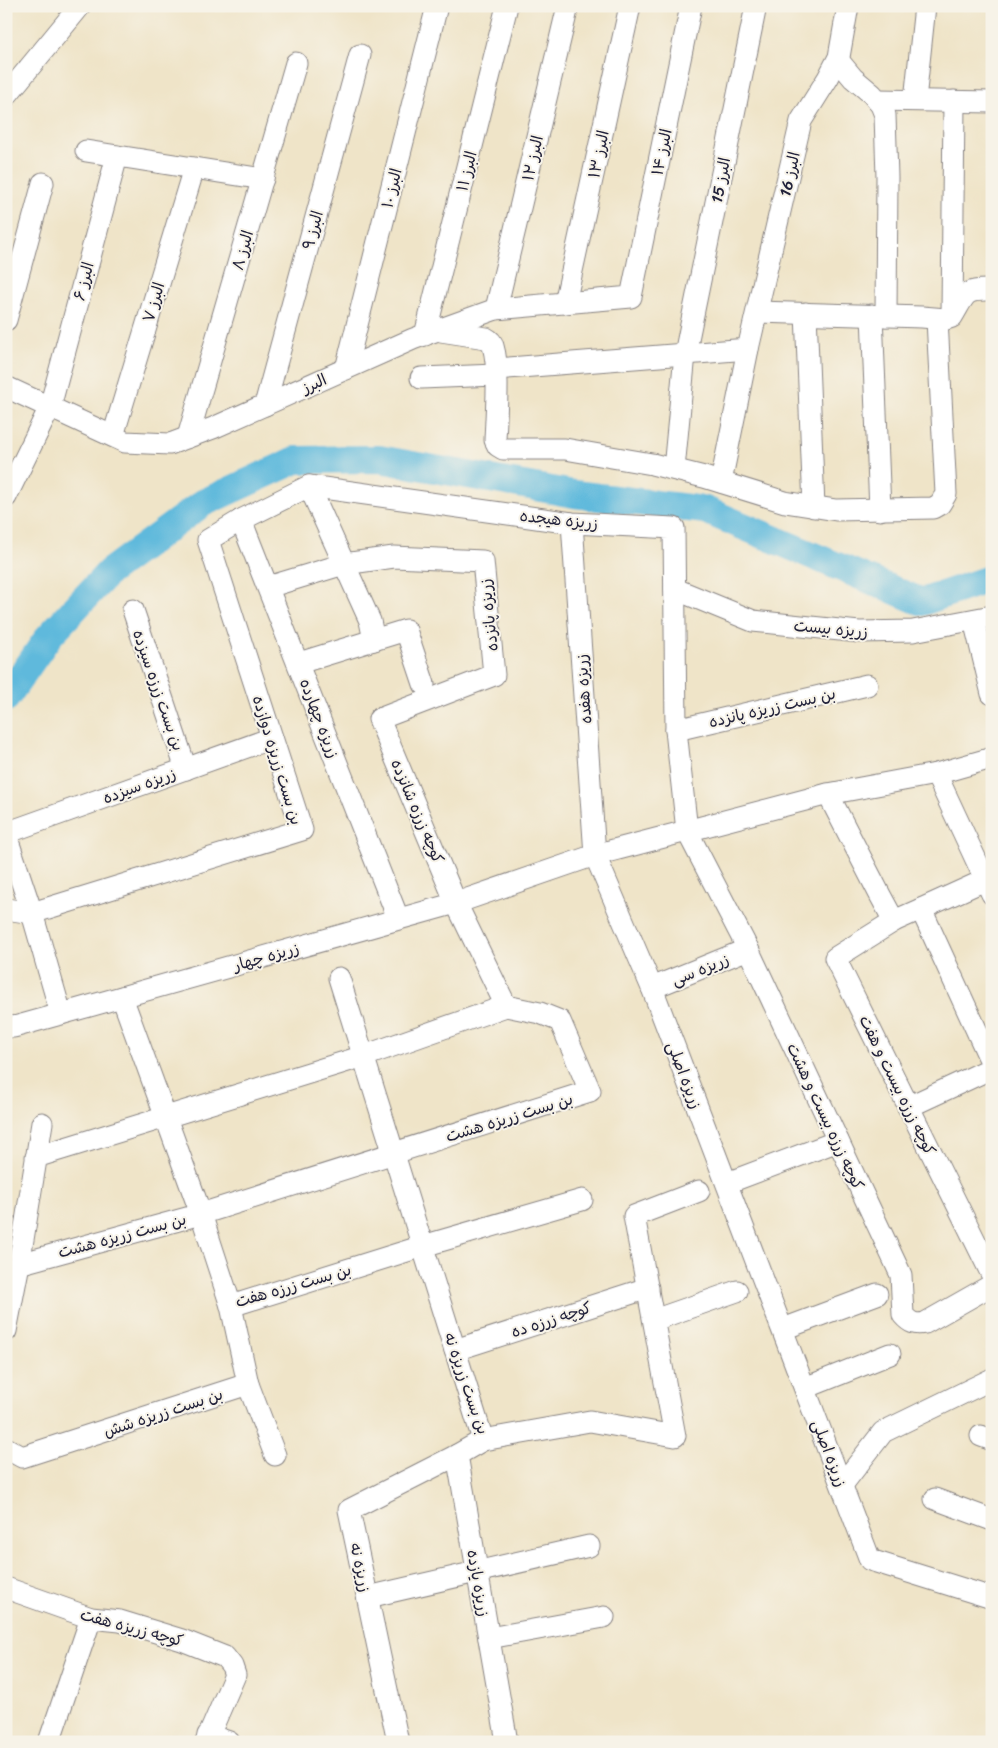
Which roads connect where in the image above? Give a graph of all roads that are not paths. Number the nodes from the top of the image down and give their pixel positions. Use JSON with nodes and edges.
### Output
{"nodes":[{"id":1,"x":80,"y":6,"type":"edge"},
{"id":2,"x":437,"y":6,"type":"edge"},
{"id":3,"x":507,"y":6,"type":"edge"},
{"id":4,"x":568,"y":6,"type":"edge"},
{"id":5,"x":630,"y":6,"type":"edge"},
{"id":6,"x":691,"y":6,"type":"edge"},
{"id":7,"x":756,"y":6,"type":"edge"},
{"id":8,"x":848,"y":6,"type":"edge"},
{"id":9,"x":925,"y":6,"type":"edge"},
{"id":10,"x":360,"y":55,"type":"dead end"},
{"id":11,"x":838,"y":60,"type":"junction"},
{"id":12,"x":296,"y":63,"type":"dead end"},
{"id":13,"x":6,"y":96,"type":"edge"},
{"id":14,"x":877,"y":100,"type":"junction"},
{"id":15,"x":914,"y":100,"type":"junction"},
{"id":16,"x":954,"y":101,"type":"junction"},
{"id":17,"x":992,"y":102,"type":"edge"},
{"id":18,"x":86,"y":151,"type":"dead end"},
{"id":19,"x":118,"y":156,"type":"junction"},
{"id":20,"x":194,"y":168,"type":"junction"},
{"id":21,"x":263,"y":178,"type":"junction"},
{"id":22,"x":43,"y":183,"type":"dead end"},
{"id":23,"x":992,"y":290,"type":"edge"},
{"id":24,"x":631,"y":297,"type":"joint"},
{"id":25,"x":565,"y":303,"type":"junction"},
{"id":26,"x":496,"y":309,"type":"junction"},
{"id":27,"x":758,"y":312,"type":"junction"},
{"id":28,"x":806,"y":313,"type":"junction"},
{"id":29,"x":879,"y":315,"type":"junction"},
{"id":30,"x":944,"y":318,"type":"junction"},
{"id":31,"x":6,"y":320,"type":"edge"},
{"id":32,"x":432,"y":333,"type":"junction"},
{"id":33,"x":748,"y":349,"type":"junction"},
{"id":34,"x":685,"y":354,"type":"junction"},
{"id":35,"x":346,"y":369,"type":"junction"},
{"id":36,"x":496,"y":372,"type":"junction"},
{"id":37,"x":421,"y":378,"type":"dead end"},
{"id":38,"x":6,"y":387,"type":"edge"},
{"id":39,"x":264,"y":405,"type":"junction"},
{"id":40,"x":50,"y":407,"type":"junction"},
{"id":41,"x":113,"y":436,"type":"junction"},
{"id":42,"x":188,"y":437,"type":"junction"},
{"id":43,"x":674,"y":469,"type":"junction"},
{"id":44,"x":721,"y":482,"type":"junction"},
{"id":45,"x":309,"y":486,"type":"junction"},
{"id":46,"x":6,"y":497,"type":"edge"},
{"id":47,"x":814,"y":506,"type":"junction"},
{"id":48,"x":880,"y":510,"type":"junction"},
{"id":49,"x":241,"y":520,"type":"junction"},
{"id":50,"x":572,"y":523,"type":"junction"},
{"id":51,"x":344,"y":564,"type":"junction"},
{"id":52,"x":268,"y":587,"type":"junction"},
{"id":53,"x":675,"y":589,"type":"junction"},
{"id":54,"x":133,"y":610,"type":"dead end"},
{"id":55,"x":983,"y":618,"type":"edge"},
{"id":56,"x":374,"y":640,"type":"junction"},
{"id":57,"x":299,"y":663,"type":"junction"},
{"id":58,"x":424,"y":684,"type":"dead end"},
{"id":59,"x":867,"y":685,"type":"dead end"},
{"id":60,"x":992,"y":694,"type":"edge"},
{"id":61,"x":379,"y":719,"type":"joint"},
{"id":62,"x":676,"y":730,"type":"junction"},
{"id":63,"x":272,"y":738,"type":"junction"},
{"id":64,"x":992,"y":758,"type":"edge"},
{"id":65,"x":186,"y":769,"type":"junction"},
{"id":66,"x":936,"y":774,"type":"junction"},
{"id":67,"x":828,"y":794,"type":"junction"},
{"id":68,"x":687,"y":831,"type":"junction"},
{"id":69,"x":6,"y":834,"type":"edge"},
{"id":70,"x":595,"y":855,"type":"junction"},
{"id":71,"x":989,"y":887,"type":"edge"},
{"id":72,"x":456,"y":903,"type":"junction"},
{"id":73,"x":6,"y":909,"type":"edge"},
{"id":74,"x":921,"y":909,"type":"junction"},
{"id":75,"x":32,"y":913,"type":"junction"},
{"id":76,"x":398,"y":918,"type":"junction"},
{"id":77,"x":894,"y":921,"type":"junction"},
{"id":78,"x":748,"y":950,"type":"junction"},
{"id":79,"x":339,"y":978,"type":"dead end"},
{"id":80,"x":652,"y":988,"type":"junction"},
{"id":81,"x":122,"y":997,"type":"junction"},
{"id":82,"x":506,"y":1006,"type":"junction"},
{"id":83,"x":60,"y":1014,"type":"junction"},
{"id":84,"x":6,"y":1026,"type":"edge"},
{"id":85,"x":364,"y":1056,"type":"junction"},
{"id":86,"x":992,"y":1064,"type":"edge"},
{"id":87,"x":992,"y":1068,"type":"edge"},
{"id":88,"x":908,"y":1107,"type":"junction"},
{"id":89,"x":167,"y":1118,"type":"junction"},
{"id":90,"x":42,"y":1123,"type":"dead end"},
{"id":91,"x":838,"y":1141,"type":"junction"},
{"id":92,"x":394,"y":1153,"type":"junction"},
{"id":93,"x":36,"y":1158,"type":"junction"},
{"id":94,"x":727,"y":1183,"type":"junction"},
{"id":95,"x":699,"y":1191,"type":"dead end"},
{"id":96,"x":582,"y":1200,"type":"dead end"},
{"id":97,"x":201,"y":1214,"type":"junction"},
{"id":98,"x":423,"y":1246,"type":"junction"},
{"id":99,"x":19,"y":1264,"type":"junction"},
{"id":100,"x":992,"y":1276,"type":"edge"},
{"id":101,"x":992,"y":1286,"type":"edge"},
{"id":102,"x":648,"y":1288,"type":"junction"},
{"id":103,"x":737,"y":1291,"type":"dead end"},
{"id":104,"x":877,"y":1294,"type":"dead end"},
{"id":105,"x":231,"y":1306,"type":"junction"},
{"id":106,"x":654,"y":1320,"type":"junction"},
{"id":107,"x":783,"y":1329,"type":"junction"},
{"id":108,"x":6,"y":1331,"type":"edge"},
{"id":109,"x":455,"y":1350,"type":"junction"},
{"id":110,"x":890,"y":1354,"type":"dead end"},
{"id":111,"x":992,"y":1379,"type":"edge"},
{"id":112,"x":248,"y":1384,"type":"junction"},
{"id":113,"x":805,"y":1388,"type":"junction"},
{"id":114,"x":484,"y":1440,"type":"junction"},
{"id":115,"x":6,"y":1448,"type":"edge"},
{"id":116,"x":274,"y":1455,"type":"dead end"},
{"id":117,"x":457,"y":1455,"type":"junction"},
{"id":118,"x":842,"y":1486,"type":"junction"},
{"id":119,"x":935,"y":1499,"type":"dead end"},
{"id":120,"x":992,"y":1520,"type":"edge"},
{"id":121,"x":589,"y":1546,"type":"dead end"},
{"id":122,"x":478,"y":1572,"type":"junction"},
{"id":123,"x":6,"y":1588,"type":"edge"},
{"id":124,"x":368,"y":1597,"type":"junction"},
{"id":125,"x":992,"y":1598,"type":"edge"},
{"id":126,"x":604,"y":1617,"type":"dead end"},
{"id":127,"x":91,"y":1618,"type":"junction"},
{"id":128,"x":489,"y":1638,"type":"junction"},
{"id":129,"x":207,"y":1738,"type":"edge"},
{"id":130,"x":49,"y":1742,"type":"edge"},
{"id":131,"x":229,"y":1742,"type":"edge"},
{"id":132,"x":398,"y":1742,"type":"edge"},
{"id":133,"x":507,"y":1742,"type":"edge"}],
"edges":[{"from":1,"to":13,"type":"street"},
{"from":2,"to":35,"type":"street","name":"البرز ۱۰"},
{"from":3,"to":32,"type":"street","name":"البرز ۱۱"},
{"from":4,"to":26,"type":"street","name":"البرز ۱۲"},
{"from":5,"to":25,"type":"street","name":"البرز ۱۳"},
{"from":6,"to":24,"type":"street","name":"البرز ۱۴"},
{"from":7,"to":34,"type":"street","name":"البرز 15"},
{"from":8,"to":11,"type":"street","name":"البرز 16"},
{"from":9,"to":15,"type":"street"},
{"from":10,"to":39,"type":"street","name":"البرز ۹"},
{"from":11,"to":14,"type":"street"},
{"from":11,"to":27,"type":"street","name":"البرز 16"},
{"from":12,"to":21,"type":"street","name":"البرز ۸"},
{"from":14,"to":15,"type":"street"},
{"from":14,"to":29,"type":"street"},
{"from":15,"to":16,"type":"street"},
{"from":16,"to":17,"type":"street"},
{"from":16,"to":30,"type":"street"},
{"from":18,"to":19,"type":"street"},
{"from":19,"to":20,"type":"street"},
{"from":19,"to":40,"type":"street","name":"البرز ۶"},
{"from":20,"to":21,"type":"street"},
{"from":20,"to":41,"type":"street","name":"البرز ۷"},
{"from":21,"to":42,"type":"street","name":"البرز ۸"},
{"from":22,"to":31,"type":"street"},
{"from":23,"to":30,"type":"street"},
{"from":24,"to":25,"type":"street","name":"البرز"},
{"from":25,"to":26,"type":"street","name":"البرز"},
{"from":26,"to":32,"type":"street","name":"البرز"},
{"from":27,"to":28,"type":"street"},
{"from":27,"to":33,"type":"street","name":"البرز 16"},
{"from":28,"to":29,"type":"street"},
{"from":28,"to":47,"type":"street"},
{"from":29,"to":30,"type":"street"},
{"from":29,"to":48,"type":"street"},
{"from":30,"to":48,"type":"street"},
{"from":32,"to":35,"type":"street","name":"البرز"},
{"from":32,"to":36,"type":"street"},
{"from":33,"to":34,"type":"street"},
{"from":33,"to":44,"type":"street","name":"البرز 16"},
{"from":34,"to":36,"type":"street"},
{"from":34,"to":43,"type":"street","name":"البرز 15"},
{"from":35,"to":39,"type":"street","name":"البرز"},
{"from":36,"to":37,"type":"street"},
{"from":36,"to":43,"type":"street"},
{"from":38,"to":40,"type":"street","name":"البرز"},
{"from":39,"to":42,"type":"street","name":"البرز"},
{"from":40,"to":41,"type":"street","name":"البرز"},
{"from":40,"to":46,"type":"street","name":"البرز ۶"},
{"from":41,"to":42,"type":"street","name":"البرز"},
{"from":43,"to":44,"type":"street"},
{"from":44,"to":47,"type":"street"},
{"from":45,"to":49,"type":"street","name":"بن بست زریزه دوازده"},
{"from":45,"to":50,"type":"street","name":"زریزه هیجده"},
{"from":45,"to":51,"type":"street"},
{"from":47,"to":48,"type":"street"},
{"from":49,"to":52,"type":"street","name":"زریزه چهارده"},
{"from":49,"to":63,"type":"street","name":"بن بست زریزه دوازده"},
{"from":50,"to":53,"type":"street","name":"زریزه هیجده"},
{"from":50,"to":70,"type":"street","name":"زریزه هفده"},
{"from":51,"to":52,"type":"street","name":"زریزه پانزده"},
{"from":51,"to":56,"type":"street"},
{"from":51,"to":61,"type":"street","name":"زریزه پانزده"},
{"from":52,"to":57,"type":"street","name":"زریزه چهارده"},
{"from":53,"to":55,"type":"street","name":"زریزه بیست"},
{"from":53,"to":62,"type":"street","name":"زریزه هیجده"},
{"from":54,"to":65,"type":"street","name":"بن بست زرزه سیزده"},
{"from":55,"to":60,"type":"street"},
{"from":56,"to":57,"type":"street"},
{"from":56,"to":58,"type":"street"},
{"from":57,"to":76,"type":"street","name":"زریزه چهارده"},
{"from":59,"to":62,"type":"street","name":"بن بست زریزه پانزده"},
{"from":61,"to":72,"type":"street","name":"کوچه زرزه شانزده"},
{"from":62,"to":68,"type":"street","name":"زریزه هیجده"},
{"from":63,"to":65,"type":"street","name":"زریزه سیزده"},
{"from":63,"to":75,"type":"street","name":"بن بست زریزه دوازده"},
{"from":64,"to":66,"type":"street"},
{"from":65,"to":69,"type":"street","name":"زریزه سیزده"},
{"from":66,"to":67,"type":"street"},
{"from":66,"to":71,"type":"street"},
{"from":67,"to":68,"type":"street"},
{"from":67,"to":77,"type":"street"},
{"from":68,"to":70,"type":"street"},
{"from":68,"to":78,"type":"street","name":"کوچه زرزه بیست و هشت"},
{"from":69,"to":75,"type":"street"},
{"from":70,"to":72,"type":"street","name":"زریزه چهار"},
{"from":70,"to":80,"type":"street","name":"زریزه اصلی"},
{"from":71,"to":74,"type":"street"},
{"from":72,"to":76,"type":"street","name":"زریزه چهار"},
{"from":72,"to":82,"type":"street","name":"کوچه زرزه شانزده"},
{"from":73,"to":75,"type":"street"},
{"from":74,"to":77,"type":"street"},
{"from":74,"to":86,"type":"street"},
{"from":75,"to":83,"type":"street"},
{"from":76,"to":81,"type":"street","name":"زریزه چهار"},
{"from":77,"to":88,"type":"street","name":"کوچه زرزه بیست و هفت"},
{"from":78,"to":80,"type":"street","name":"زریزه سی"},
{"from":78,"to":91,"type":"street","name":"کوچه زرزه بیست و هشت"},
{"from":79,"to":85,"type":"street","name":"بن بست زریزه نه"},
{"from":80,"to":94,"type":"street","name":"زریزه اصلی"},
{"from":81,"to":83,"type":"street","name":"زریزه چهار"},
{"from":81,"to":89,"type":"street","name":"بن بست زرزه هفت"},
{"from":82,"to":85,"type":"street"},
{"from":82,"to":92,"type":"street","name":"بن بست زریزه هشت"},
{"from":83,"to":84,"type":"street","name":"زریزه چهار"},
{"from":85,"to":89,"type":"street"},
{"from":85,"to":92,"type":"street","name":"بن بست زریزه نه"},
{"from":87,"to":88,"type":"street"},
{"from":88,"to":100,"type":"street","name":"کوچه زرزه بیست و هفت"},
{"from":89,"to":93,"type":"street"},
{"from":89,"to":97,"type":"street","name":"بن بست زرزه هفت"},
{"from":90,"to":93,"type":"street"},
{"from":91,"to":94,"type":"street"},
{"from":91,"to":101,"type":"street","name":"کوچه زرزه بیست و هشت"},
{"from":92,"to":97,"type":"street","name":"بن بست زریزه هشت"},
{"from":92,"to":98,"type":"street","name":"بن بست زریزه نه"},
{"from":93,"to":99,"type":"street"},
{"from":94,"to":107,"type":"street","name":"زریزه اصلی"},
{"from":95,"to":102,"type":"street","name":"بن بست زریزه نه"},
{"from":96,"to":98,"type":"street","name":"بن بست زرزه هفت"},
{"from":97,"to":99,"type":"street","name":"بن بست زریزه هشت"},
{"from":97,"to":105,"type":"street","name":"بن بست زرزه هفت"},
{"from":98,"to":105,"type":"street","name":"بن بست زرزه هفت"},
{"from":98,"to":109,"type":"street","name":"بن بست زریزه نه"},
{"from":99,"to":108,"type":"street"},
{"from":102,"to":106,"type":"street","name":"بن بست زریزه نه"},
{"from":102,"to":109,"type":"street","name":"کوچه زرزه ده"},
{"from":103,"to":106,"type":"street"},
{"from":104,"to":107,"type":"street"},
{"from":105,"to":112,"type":"street"},
{"from":106,"to":114,"type":"street","name":"بن بست زریزه نه"},
{"from":107,"to":113,"type":"street","name":"زریزه اصلی"},
{"from":109,"to":114,"type":"street","name":"بن بست زریزه نه"},
{"from":110,"to":113,"type":"street"},
{"from":111,"to":118,"type":"street"},
{"from":112,"to":115,"type":"street","name":"بن بست زریزه شش"},
{"from":112,"to":116,"type":"street"},
{"from":113,"to":118,"type":"street","name":"زریزه اصلی"},
{"from":114,"to":117,"type":"street"},
{"from":117,"to":122,"type":"street","name":"زریزه یازده"},
{"from":117,"to":124,"type":"street","name":"زریزه نه"},
{"from":118,"to":125,"type":"street","name":"زریزه اصلی"},
{"from":119,"to":120,"type":"street"},
{"from":121,"to":122,"type":"street"},
{"from":122,"to":124,"type":"street"},
{"from":122,"to":128,"type":"street","name":"زریزه یازده"},
{"from":123,"to":127,"type":"street","name":"کوچه زریزه هفت"},
{"from":124,"to":132,"type":"street","name":"زریزه نه"},
{"from":126,"to":128,"type":"street"},
{"from":127,"to":129,"type":"street","name":"کوچه زریزه هفت"},
{"from":127,"to":130,"type":"street"},
{"from":128,"to":133,"type":"street","name":"زریزه یازده"},
{"from":129,"to":131,"type":"street"}]}
